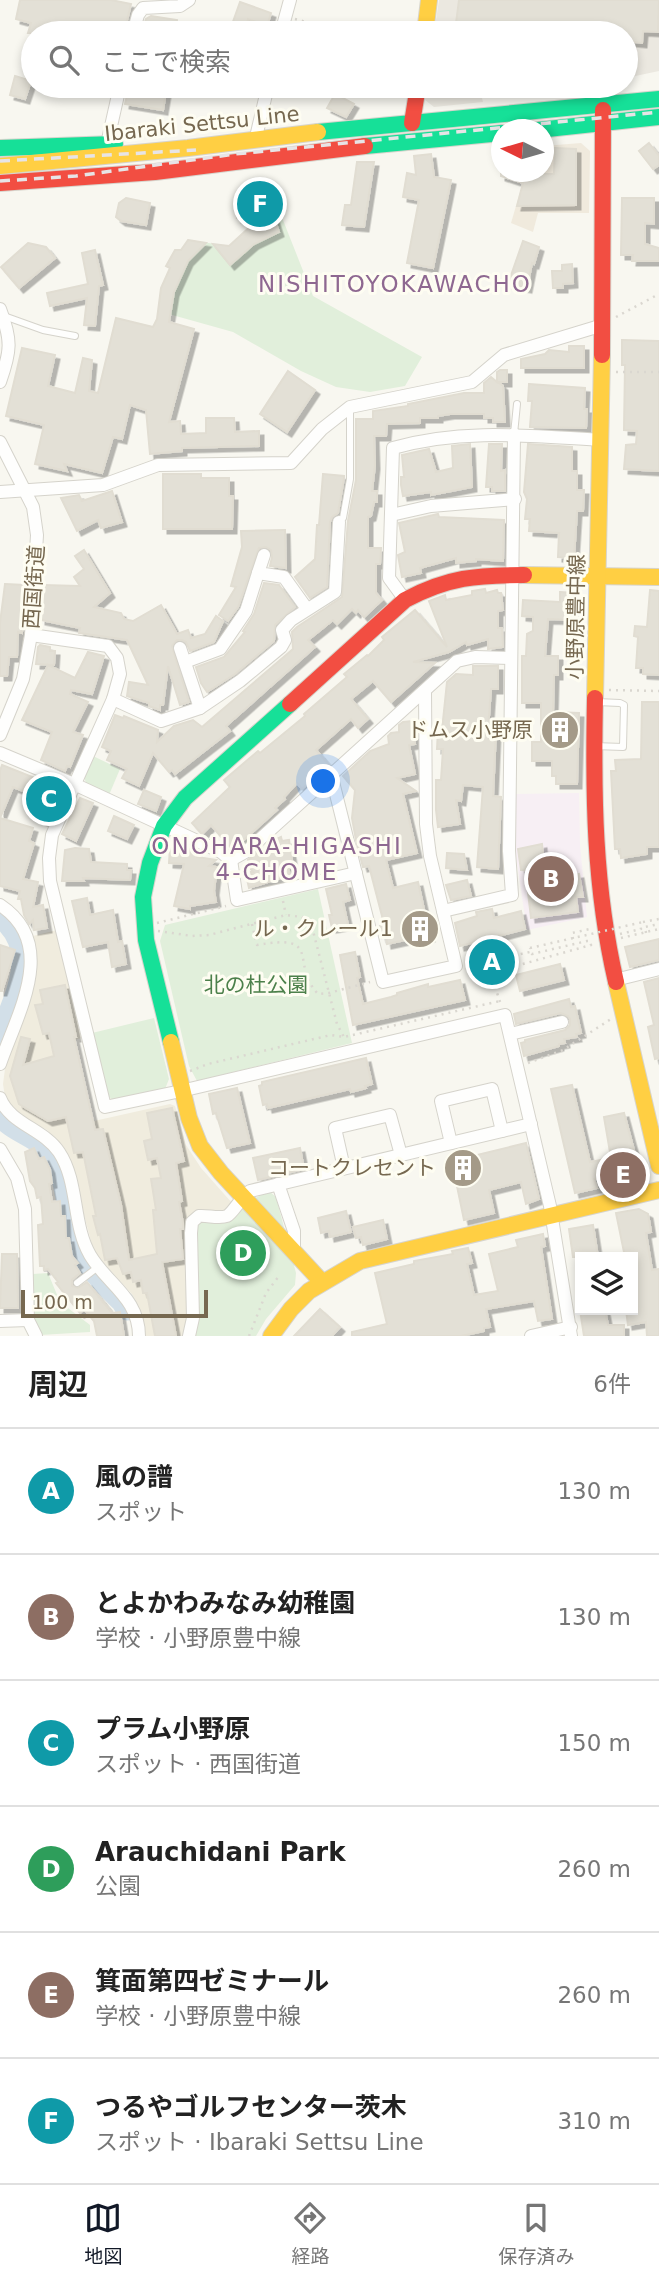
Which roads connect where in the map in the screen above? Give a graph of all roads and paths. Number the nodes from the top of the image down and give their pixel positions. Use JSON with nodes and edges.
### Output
{"nodes":[{"id":1,"x":190,"y":0,"type":"edge"},
{"id":2,"x":290,"y":0,"type":"edge"},
{"id":3,"x":429,"y":0,"type":"edge"},
{"id":4,"x":285,"y":17,"type":"junction"},
{"id":5,"x":137,"y":21,"type":"edge"},
{"id":6,"x":284,"y":21,"type":"edge"},
{"id":7,"x":300,"y":21,"type":"edge"},
{"id":8,"x":426,"y":21,"type":"edge"},
{"id":9,"x":117,"y":98,"type":"edge"},
{"id":10,"x":265,"y":98,"type":"edge"},
{"id":11,"x":416,"y":98,"type":"edge"},
{"id":12,"x":659,"y":99,"type":"edge"},
{"id":13,"x":603,"y":104,"type":"junction"},
{"id":14,"x":659,"y":117,"type":"edge"},
{"id":15,"x":412,"y":123,"type":"junction"},
{"id":16,"x":603,"y":123,"type":"junction"},
{"id":17,"x":554,"y":128,"type":"edge"},
{"id":18,"x":293,"y":134,"type":"junction"},
{"id":19,"x":491,"y":134,"type":"edge"},
{"id":20,"x":256,"y":137,"type":"junction"},
{"id":21,"x":107,"y":144,"type":"junction"},
{"id":22,"x":0,"y":148,"type":"edge"},
{"id":23,"x":0,"y":166,"type":"edge"},
{"id":24,"x":155,"y":172,"type":"junction"},
{"id":25,"x":0,"y":183,"type":"edge"},
{"id":26,"x":0,"y":194,"type":"edge"},
{"id":27,"x":659,"y":294,"type":"edge"},
{"id":28,"x":1,"y":312,"type":"edge"},
{"id":29,"x":603,"y":325,"type":"junction"},
{"id":30,"x":75,"y":336,"type":"dead end"},
{"id":31,"x":613,"y":372,"type":"dead end"},
{"id":32,"x":659,"y":372,"type":"edge"},
{"id":33,"x":0,"y":382,"type":"edge"},
{"id":34,"x":517,"y":404,"type":"dead end"},
{"id":35,"x":350,"y":407,"type":"junction"},
{"id":36,"x":514,"y":434,"type":"junction"},
{"id":37,"x":602,"y":439,"type":"junction"},
{"id":38,"x":0,"y":442,"type":"edge"},
{"id":39,"x":25,"y":491,"type":"junction"},
{"id":40,"x":0,"y":492,"type":"edge"},
{"id":41,"x":515,"y":499,"type":"junction"},
{"id":42,"x":391,"y":515,"type":"junction"},
{"id":43,"x":340,"y":522,"type":"joint"},
{"id":44,"x":264,"y":555,"type":"dead end"},
{"id":45,"x":258,"y":573,"type":"junction"},
{"id":46,"x":513,"y":575,"type":"junction"},
{"id":47,"x":598,"y":577,"type":"junction"},
{"id":48,"x":659,"y":577,"type":"edge"},
{"id":49,"x":405,"y":600,"type":"junction"},
{"id":50,"x":307,"y":609,"type":"junction"},
{"id":51,"x":31,"y":635,"type":"junction"},
{"id":52,"x":180,"y":648,"type":"dead end"},
{"id":53,"x":511,"y":658,"type":"junction"},
{"id":54,"x":185,"y":662,"type":"junction"},
{"id":55,"x":425,"y":691,"type":"junction"},
{"id":56,"x":659,"y":691,"type":"edge"},
{"id":57,"x":113,"y":699,"type":"junction"},
{"id":58,"x":602,"y":702,"type":"junction"},
{"id":59,"x":200,"y":708,"type":"junction"},
{"id":60,"x":0,"y":735,"type":"edge"},
{"id":61,"x":594,"y":746,"type":"junction"},
{"id":62,"x":0,"y":753,"type":"edge"},
{"id":63,"x":331,"y":775,"type":"junction"},
{"id":64,"x":74,"y":784,"type":"junction"},
{"id":65,"x":164,"y":826,"type":"junction"},
{"id":66,"x":231,"y":860,"type":"junction"},
{"id":67,"x":356,"y":873,"type":"junction"},
{"id":68,"x":237,"y":900,"type":"junction"},
{"id":69,"x":0,"y":905,"type":"edge"},
{"id":70,"x":443,"y":912,"type":"junction"},
{"id":71,"x":659,"y":919,"type":"edge"},
{"id":72,"x":618,"y":922,"type":"dead end"},
{"id":73,"x":642,"y":923,"type":"junction"},
{"id":74,"x":154,"y":924,"type":"dead end"},
{"id":75,"x":252,"y":924,"type":"junction"},
{"id":76,"x":659,"y":924,"type":"edge"},
{"id":77,"x":593,"y":928,"type":"dead end"},
{"id":78,"x":659,"y":929,"type":"edge"},
{"id":79,"x":156,"y":931,"type":"dead end"},
{"id":80,"x":620,"y":933,"type":"junction"},
{"id":81,"x":646,"y":933,"type":"junction"},
{"id":82,"x":573,"y":939,"type":"junction"},
{"id":83,"x":530,"y":950,"type":"junction"},
{"id":84,"x":481,"y":956,"type":"junction"},
{"id":85,"x":507,"y":957,"type":"junction"},
{"id":86,"x":508,"y":963,"type":"junction"},
{"id":87,"x":456,"y":966,"type":"junction"},
{"id":88,"x":659,"y":969,"type":"edge"},
{"id":89,"x":491,"y":975,"type":"junction"},
{"id":90,"x":615,"y":980,"type":"junction"},
{"id":91,"x":383,"y":982,"type":"junction"},
{"id":92,"x":329,"y":993,"type":"junction"},
{"id":93,"x":500,"y":1001,"type":"junction"},
{"id":94,"x":505,"y":1015,"type":"junction"},
{"id":95,"x":611,"y":1019,"type":"dead end"},
{"id":96,"x":562,"y":1022,"type":"dead end"},
{"id":97,"x":510,"y":1034,"type":"junction"},
{"id":98,"x":344,"y":1037,"type":"junction"},
{"id":99,"x":0,"y":1063,"type":"edge"},
{"id":100,"x":518,"y":1065,"type":"junction"},
{"id":101,"x":187,"y":1073,"type":"dead end"},
{"id":102,"x":181,"y":1091,"type":"junction"},
{"id":103,"x":0,"y":1098,"type":"edge"},
{"id":104,"x":531,"y":1124,"type":"junction"},
{"id":105,"x":502,"y":1131,"type":"junction"},
{"id":106,"x":451,"y":1143,"type":"junction"},
{"id":107,"x":0,"y":1149,"type":"edge"},
{"id":108,"x":401,"y":1155,"type":"junction"},
{"id":109,"x":659,"y":1166,"type":"edge"},
{"id":110,"x":344,"y":1168,"type":"junction"},
{"id":111,"x":278,"y":1184,"type":"junction"},
{"id":112,"x":659,"y":1189,"type":"edge"},
{"id":113,"x":246,"y":1199,"type":"junction"},
{"id":114,"x":551,"y":1215,"type":"junction"},
{"id":115,"x":294,"y":1250,"type":"junction"},
{"id":116,"x":94,"y":1270,"type":"junction"},
{"id":117,"x":279,"y":1276,"type":"dead end"},
{"id":118,"x":321,"y":1281,"type":"junction"},
{"id":119,"x":77,"y":1283,"type":"dead end"},
{"id":120,"x":29,"y":1320,"type":"junction"},
{"id":121,"x":0,"y":1321,"type":"edge"},
{"id":122,"x":571,"y":1331,"type":"edge"},
{"id":123,"x":36,"y":1336,"type":"edge"},
{"id":124,"x":139,"y":1336,"type":"edge"},
{"id":125,"x":189,"y":1336,"type":"edge"},
{"id":126,"x":249,"y":1336,"type":"edge"},
{"id":127,"x":271,"y":1336,"type":"edge"},
{"id":128,"x":531,"y":1336,"type":"edge"}],
"edges":[{"from":1,"to":5,"type":"street"},
{"from":2,"to":4,"type":"street"},
{"from":3,"to":8,"type":"street"},
{"from":4,"to":6,"type":"street"},
{"from":4,"to":7,"type":"path"},
{"from":9,"to":21,"type":"street"},
{"from":10,"to":20,"type":"street"},
{"from":11,"to":15,"type":"street"},
{"from":12,"to":13,"type":"street","name":"Ibaraki Settsu Line"},
{"from":13,"to":15,"type":"street","name":"Ibaraki Settsu Line"},
{"from":13,"to":16,"type":"street","name":"小野原豊中線"},
{"from":14,"to":16,"type":"street"},
{"from":15,"to":18,"type":"street","name":"Ibaraki Settsu Line"},
{"from":16,"to":17,"type":"street"},
{"from":16,"to":29,"type":"street","name":"小野原豊中線"},
{"from":18,"to":20,"type":"street"},
{"from":18,"to":23,"type":"street","name":"Ibaraki Settsu Line"},
{"from":19,"to":24,"type":"street","name":"Ibaraki Settsu Line"},
{"from":20,"to":21,"type":"street"},
{"from":21,"to":22,"type":"street"},
{"from":24,"to":25,"type":"street","name":"Ibaraki Settsu Line"},
{"from":24,"to":26,"type":"street"},
{"from":27,"to":29,"type":"path"},
{"from":28,"to":30,"type":"lane"},
{"from":28,"to":33,"type":"street"},
{"from":29,"to":35,"type":"street"},
{"from":29,"to":37,"type":"street","name":"小野原豊中線"},
{"from":31,"to":32,"type":"path"},
{"from":34,"to":36,"type":"lane"},
{"from":35,"to":39,"type":"street"},
{"from":35,"to":43,"type":"lane"},
{"from":36,"to":37,"type":"street"},
{"from":36,"to":41,"type":"street"},
{"from":36,"to":42,"type":"street"},
{"from":37,"to":47,"type":"street","name":"小野原豊中線"},
{"from":38,"to":39,"type":"street","name":"西国街道"},
{"from":39,"to":40,"type":"street"},
{"from":39,"to":51,"type":"street","name":"西国街道"},
{"from":41,"to":42,"type":"street"},
{"from":41,"to":46,"type":"street"},
{"from":42,"to":49,"type":"street"},
{"from":43,"to":50,"type":"street"},
{"from":44,"to":45,"type":"street"},
{"from":45,"to":50,"type":"street"},
{"from":45,"to":54,"type":"street"},
{"from":46,"to":47,"type":"street"},
{"from":46,"to":49,"type":"street"},
{"from":46,"to":53,"type":"street"},
{"from":47,"to":48,"type":"street"},
{"from":47,"to":58,"type":"street","name":"小野原豊中線"},
{"from":49,"to":65,"type":"street"},
{"from":50,"to":59,"type":"street"},
{"from":51,"to":57,"type":"street"},
{"from":51,"to":60,"type":"street","name":"西国街道"},
{"from":52,"to":54,"type":"street"},
{"from":53,"to":55,"type":"street"},
{"from":53,"to":70,"type":"street"},
{"from":54,"to":59,"type":"street"},
{"from":55,"to":63,"type":"street"},
{"from":55,"to":70,"type":"street"},
{"from":56,"to":58,"type":"path"},
{"from":57,"to":59,"type":"street"},
{"from":57,"to":64,"type":"street"},
{"from":58,"to":61,"type":"street","name":"小野原豊中線"},
{"from":58,"to":61,"type":"lane"},
{"from":61,"to":90,"type":"street","name":"小野原豊中線"},
{"from":62,"to":64,"type":"street"},
{"from":63,"to":66,"type":"street"},
{"from":63,"to":67,"type":"street"},
{"from":64,"to":65,"type":"street"},
{"from":64,"to":102,"type":"street"},
{"from":65,"to":66,"type":"street"},
{"from":65,"to":102,"type":"street"},
{"from":66,"to":68,"type":"street"},
{"from":67,"to":68,"type":"street"},
{"from":67,"to":91,"type":"street"},
{"from":68,"to":74,"type":"path"},
{"from":69,"to":99,"type":"street"},
{"from":70,"to":87,"type":"street"},
{"from":71,"to":73,"type":"path"},
{"from":72,"to":80,"type":"path"},
{"from":73,"to":80,"type":"path"},
{"from":73,"to":82,"type":"path","bridge":true},
{"from":75,"to":79,"type":"path"},
{"from":75,"to":92,"type":"path"},
{"from":75,"to":92,"type":"path"},
{"from":76,"to":81,"type":"path"},
{"from":77,"to":82,"type":"path"},
{"from":78,"to":81,"type":"path"},
{"from":80,"to":81,"type":"path"},
{"from":82,"to":83,"type":"path","bridge":true},
{"from":83,"to":85,"type":"path"},
{"from":83,"to":86,"type":"path"},
{"from":84,"to":85,"type":"path"},
{"from":84,"to":87,"type":"path"},
{"from":84,"to":89,"type":"path"},
{"from":85,"to":86,"type":"path"},
{"from":86,"to":89,"type":"path"},
{"from":87,"to":91,"type":"street"},
{"from":88,"to":90,"type":"street"},
{"from":89,"to":93,"type":"path"},
{"from":90,"to":109,"type":"street","name":"小野原豊中線"},
{"from":91,"to":92,"type":"path"},
{"from":92,"to":98,"type":"path"},
{"from":93,"to":94,"type":"path"},
{"from":93,"to":98,"type":"path"},
{"from":94,"to":97,"type":"street"},
{"from":94,"to":102,"type":"street"},
{"from":95,"to":100,"type":"path"},
{"from":96,"to":97,"type":"street"},
{"from":97,"to":100,"type":"street"},
{"from":98,"to":101,"type":"path"},
{"from":100,"to":104,"type":"street"},
{"from":102,"to":113,"type":"street"},
{"from":103,"to":116,"type":"street"},
{"from":104,"to":105,"type":"street"},
{"from":104,"to":114,"type":"street"},
{"from":105,"to":106,"type":"street"},
{"from":105,"to":106,"type":"street"},
{"from":106,"to":108,"type":"street"},
{"from":107,"to":120,"type":"street"},
{"from":108,"to":110,"type":"street"},
{"from":108,"to":110,"type":"street"},
{"from":110,"to":111,"type":"street"},
{"from":111,"to":113,"type":"street"},
{"from":111,"to":115,"type":"street"},
{"from":112,"to":114,"type":"street"},
{"from":113,"to":115,"type":"street"},
{"from":113,"to":125,"type":"street"},
{"from":114,"to":118,"type":"street"},
{"from":114,"to":122,"type":"street"},
{"from":115,"to":118,"type":"street"},
{"from":116,"to":119,"type":"lane"},
{"from":116,"to":124,"type":"street"},
{"from":117,"to":126,"type":"path"},
{"from":118,"to":127,"type":"street"},
{"from":120,"to":121,"type":"street"},
{"from":120,"to":123,"type":"street"},
{"from":122,"to":128,"type":"street"}]}
